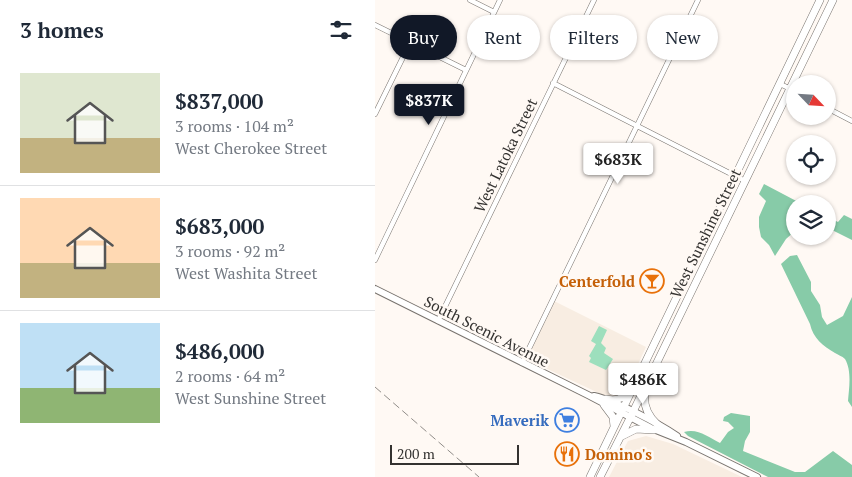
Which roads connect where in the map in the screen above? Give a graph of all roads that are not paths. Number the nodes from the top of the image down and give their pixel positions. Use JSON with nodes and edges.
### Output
{"nodes":[{"id":1,"x":470,"y":0,"type":"edge"},
{"id":2,"x":500,"y":0,"type":"edge"},
{"id":3,"x":594,"y":0,"type":"edge"},
{"id":4,"x":698,"y":0,"type":"edge"},
{"id":5,"x":820,"y":0,"type":"edge"},
{"id":6,"x":833,"y":0,"type":"edge"},
{"id":7,"x":494,"y":12,"type":"junction"},
{"id":8,"x":375,"y":25,"type":"edge"},
{"id":9,"x":390,"y":33,"type":"edge"},
{"id":10,"x":402,"y":60,"type":"edge"},
{"id":11,"x":445,"y":60,"type":"edge"},
{"id":12,"x":466,"y":70,"type":"junction"},
{"id":13,"x":799,"y":75,"type":"edge"},
{"id":14,"x":553,"y":83,"type":"junction"},
{"id":15,"x":780,"y":84,"type":"junction"},
{"id":16,"x":786,"y":87,"type":"edge"},
{"id":17,"x":786,"y":102,"type":"edge"},
{"id":18,"x":836,"y":113,"type":"edge"},
{"id":19,"x":375,"y":114,"type":"edge"},
{"id":20,"x":852,"y":121,"type":"edge"},
{"id":21,"x":636,"y":126,"type":"junction"},
{"id":22,"x":735,"y":176,"type":"junction"},
{"id":23,"x":745,"y":181,"type":"junction"},
{"id":24,"x":375,"y":260,"type":"edge"},
{"id":25,"x":375,"y":289,"type":"edge"},
{"id":26,"x":438,"y":321,"type":"junction"},
{"id":27,"x":522,"y":363,"type":"junction"},
{"id":28,"x":645,"y":387,"type":"junction"},
{"id":29,"x":632,"y":388,"type":"junction"},
{"id":30,"x":605,"y":402,"type":"junction"},
{"id":31,"x":621,"y":410,"type":"junction"},
{"id":32,"x":632,"y":415,"type":"junction"},
{"id":33,"x":656,"y":427,"type":"junction"},
{"id":34,"x":613,"y":429,"type":"junction"},
{"id":35,"x":620,"y":438,"type":"junction"},
{"id":36,"x":590,"y":477,"type":"edge"},
{"id":37,"x":600,"y":477,"type":"edge"},
{"id":38,"x":757,"y":477,"type":"edge"}],
"edges":[{"from":1,"to":7,"type":"street"},
{"from":2,"to":7,"type":"street"},
{"from":3,"to":14,"type":"street","name":"West Latoka Street"},
{"from":4,"to":21,"type":"street"},
{"from":5,"to":15,"type":"main road","name":"West Sunshine Street"},
{"from":6,"to":13,"type":"main road","name":"West Sunshine Street"},
{"from":7,"to":12,"type":"street"},
{"from":8,"to":9,"type":"street"},
{"from":10,"to":19,"type":"street"},
{"from":11,"to":12,"type":"street"},
{"from":12,"to":24,"type":"street"},
{"from":14,"to":21,"type":"street"},
{"from":14,"to":26,"type":"street","name":"West Latoka Street"},
{"from":15,"to":16,"type":"street"},
{"from":15,"to":22,"type":"main road","name":"West Sunshine Street"},
{"from":17,"to":23,"type":"main road","name":"West Sunshine Street"},
{"from":18,"to":20,"type":"street"},
{"from":21,"to":22,"type":"street"},
{"from":21,"to":27,"type":"street"},
{"from":22,"to":23,"type":"street"},
{"from":22,"to":29,"type":"main road","name":"West Sunshine Street"},
{"from":23,"to":28,"type":"main road","name":"West Sunshine Street"},
{"from":25,"to":26,"type":"main road","name":"South Scenic Avenue"},
{"from":26,"to":27,"type":"main road","name":"South Scenic Avenue"},
{"from":27,"to":30,"type":"main road","name":"South Scenic Avenue"},
{"from":28,"to":32,"type":"main road","name":"West Sunshine Street"},
{"from":28,"to":33,"type":"main road"},
{"from":29,"to":30,"type":"main road"},
{"from":29,"to":31,"type":"main road","name":"West Sunshine Street"},
{"from":30,"to":31,"type":"main road","name":"South Scenic Avenue"},
{"from":30,"to":34,"type":"main road"},
{"from":31,"to":32,"type":"main road","name":"South Scenic Avenue"},
{"from":31,"to":34,"type":"main road","name":"West Sunshine Street"},
{"from":32,"to":33,"type":"main road","name":"South Scenic Avenue"},
{"from":32,"to":35,"type":"main road","name":"West Sunshine Street"},
{"from":33,"to":35,"type":"main road"},
{"from":33,"to":38,"type":"main road","name":"South Scenic Avenue"},
{"from":34,"to":36,"type":"main road","name":"West Sunshine Street"},
{"from":35,"to":37,"type":"main road","name":"West Sunshine Street"}]}
